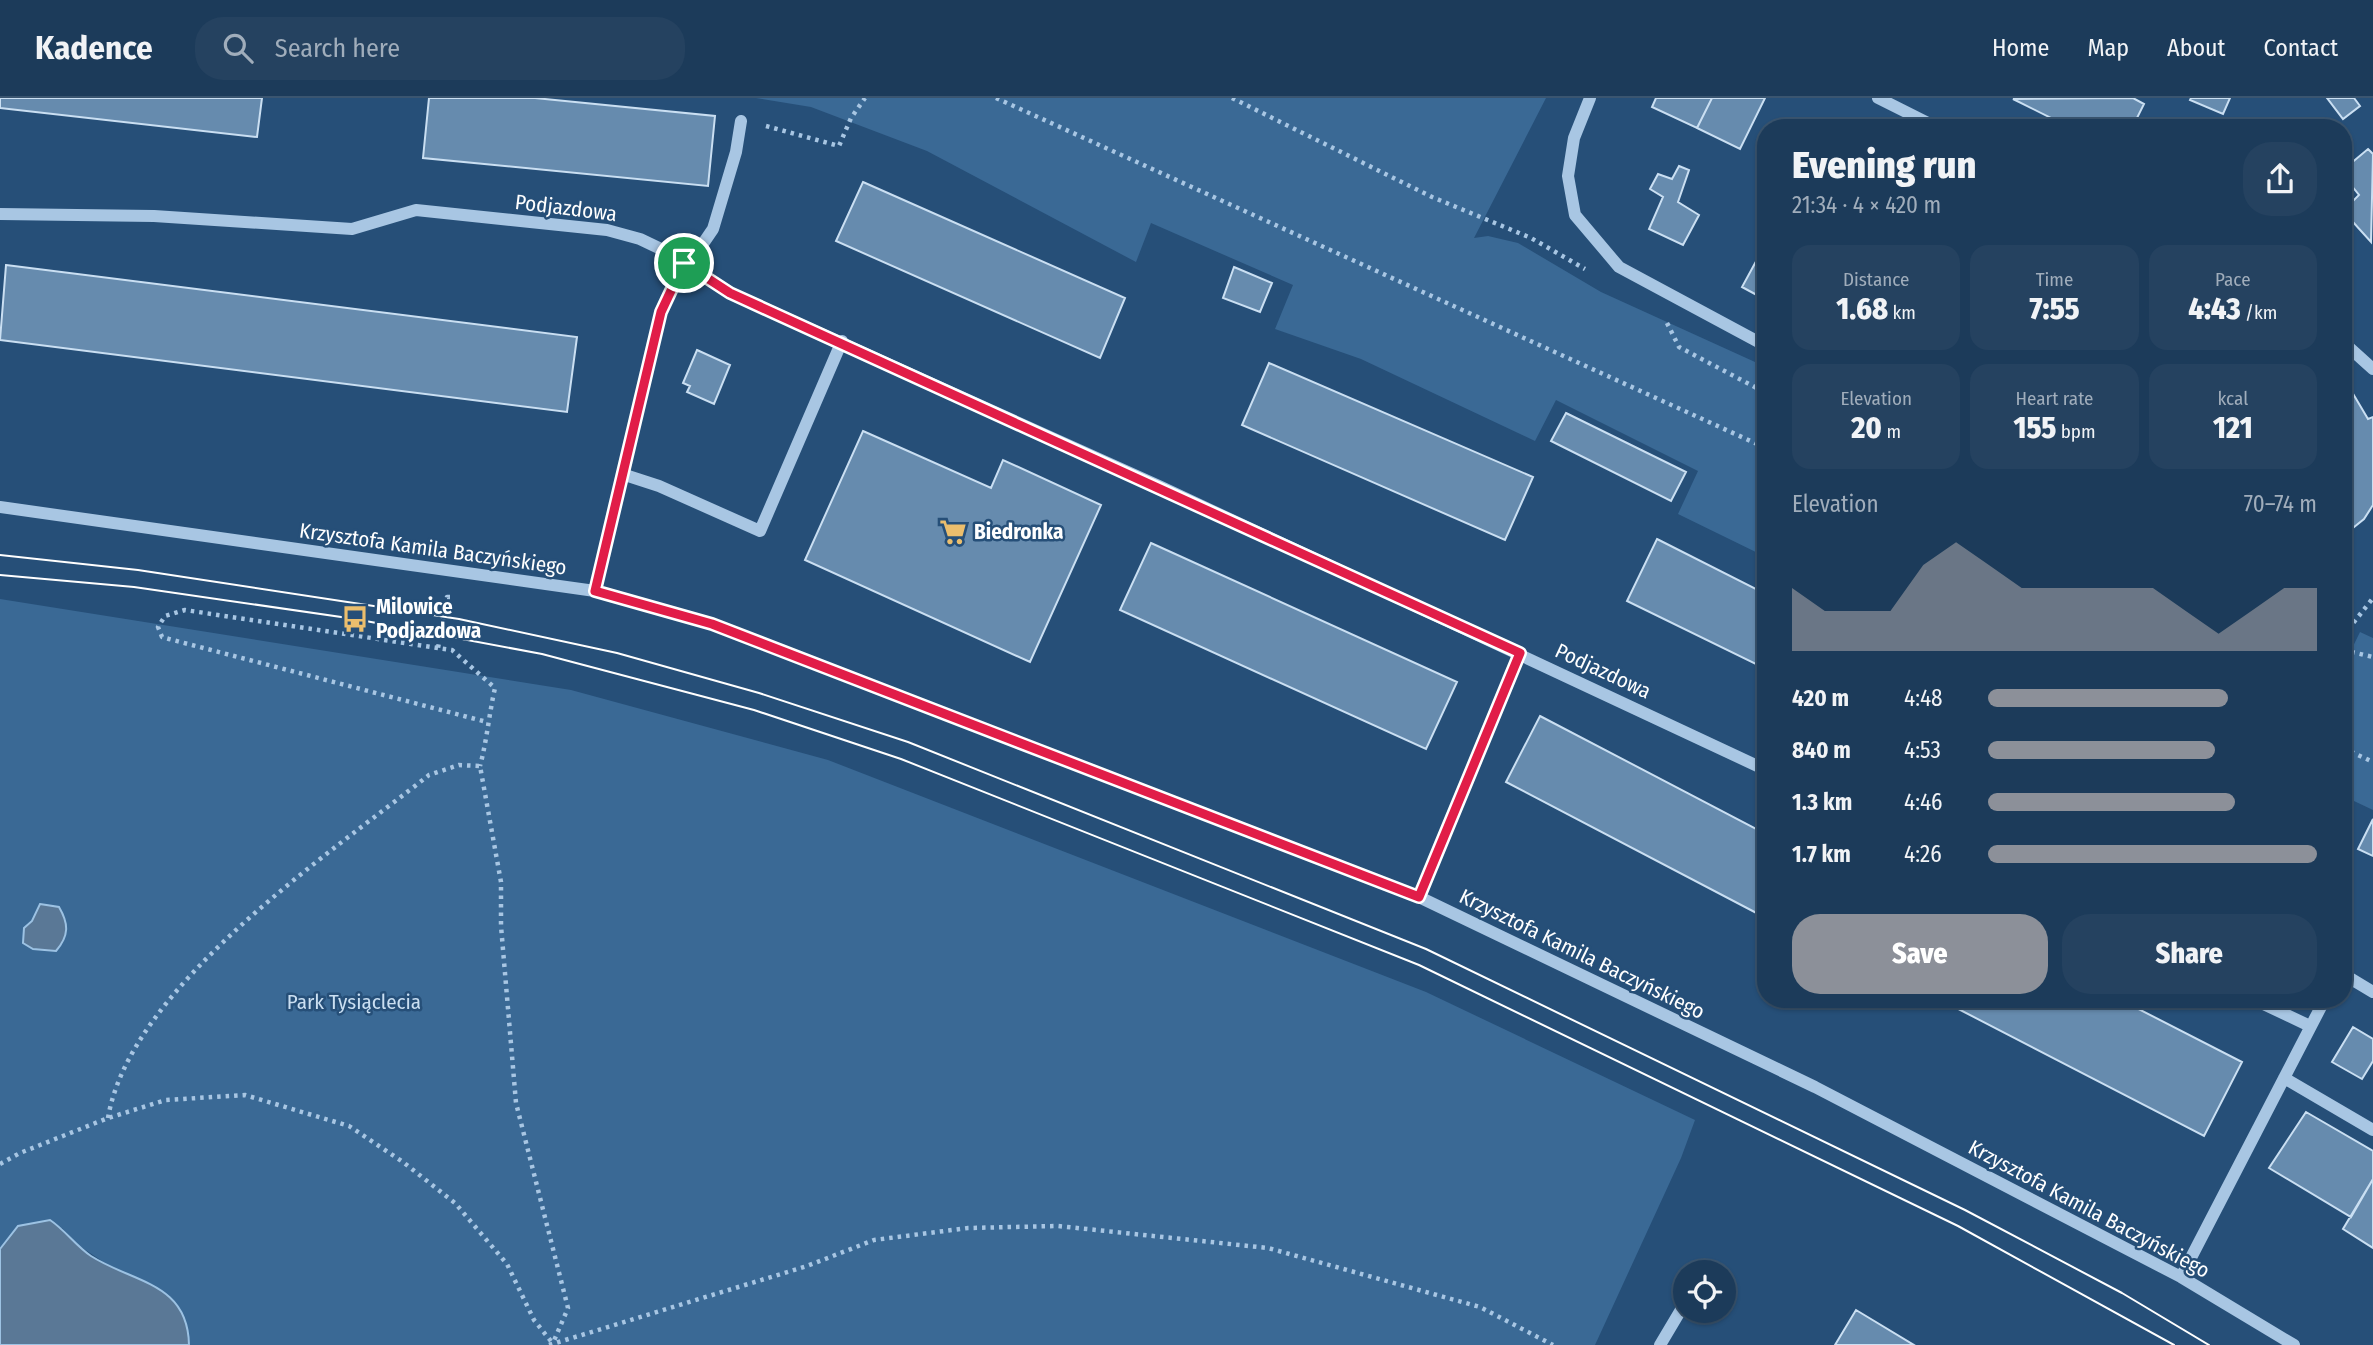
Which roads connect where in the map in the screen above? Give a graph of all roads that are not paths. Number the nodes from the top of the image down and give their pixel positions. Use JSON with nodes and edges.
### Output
{"nodes":[{"id":1,"x":1590,"y":98,"type":"edge"},
{"id":2,"x":1878,"y":98,"type":"edge"},
{"id":3,"x":1920,"y":119,"type":"edge"},
{"id":4,"x":741,"y":121,"type":"road end"},
{"id":5,"x":0,"y":214,"type":"edge"},
{"id":6,"x":684,"y":263,"type":"junction"},
{"id":7,"x":842,"y":341,"type":"junction"},
{"id":8,"x":1757,"y":341,"type":"edge"},
{"id":9,"x":2352,"y":350,"type":"edge"},
{"id":10,"x":2373,"y":369,"type":"edge"},
{"id":11,"x":622,"y":474,"type":"junction"},
{"id":12,"x":0,"y":508,"type":"edge"},
{"id":13,"x":595,"y":591,"type":"junction"},
{"id":14,"x":1520,"y":653,"type":"junction"},
{"id":15,"x":1757,"y":766,"type":"edge"},
{"id":16,"x":1419,"y":897,"type":"junction"},
{"id":17,"x":2352,"y":979,"type":"edge"},
{"id":18,"x":2373,"y":992,"type":"edge"},
{"id":19,"x":2272,"y":1008,"type":"edge"},
{"id":20,"x":2320,"y":1008,"type":"edge"},
{"id":21,"x":2310,"y":1026,"type":"junction"},
{"id":22,"x":2284,"y":1078,"type":"junction"},
{"id":23,"x":2373,"y":1129,"type":"edge"},
{"id":24,"x":2181,"y":1277,"type":"junction"},
{"id":25,"x":1673,"y":1323,"type":"edge"},
{"id":26,"x":1660,"y":1345,"type":"edge"},
{"id":27,"x":2294,"y":1345,"type":"edge"}],
"edges":[{"from":1,"to":8,"type":"street"},
{"from":2,"to":3,"type":"street"},
{"from":4,"to":6,"type":"street"},
{"from":5,"to":6,"type":"street","name":"Podjazdowa"},
{"from":6,"to":7,"type":"street","name":"Podjazdowa"},
{"from":6,"to":11,"type":"street"},
{"from":7,"to":11,"type":"street"},
{"from":7,"to":14,"type":"street","name":"Podjazdowa"},
{"from":9,"to":10,"type":"street"},
{"from":11,"to":13,"type":"street"},
{"from":12,"to":13,"type":"street","name":"Krzysztofa Kamila Baczyńskiego"},
{"from":13,"to":16,"type":"street","name":"Krzysztofa Kamila Baczyńskiego"},
{"from":14,"to":15,"type":"street","name":"Podjazdowa"},
{"from":14,"to":16,"type":"street"},
{"from":16,"to":24,"type":"street","name":"Krzysztofa Kamila Baczyńskiego"},
{"from":17,"to":18,"type":"street"},
{"from":19,"to":21,"type":"street"},
{"from":20,"to":21,"type":"street"},
{"from":21,"to":22,"type":"street"},
{"from":22,"to":23,"type":"street"},
{"from":22,"to":24,"type":"street"},
{"from":24,"to":27,"type":"street","name":"Krzysztofa Kamila Baczyńskiego"},
{"from":25,"to":26,"type":"street"}]}
